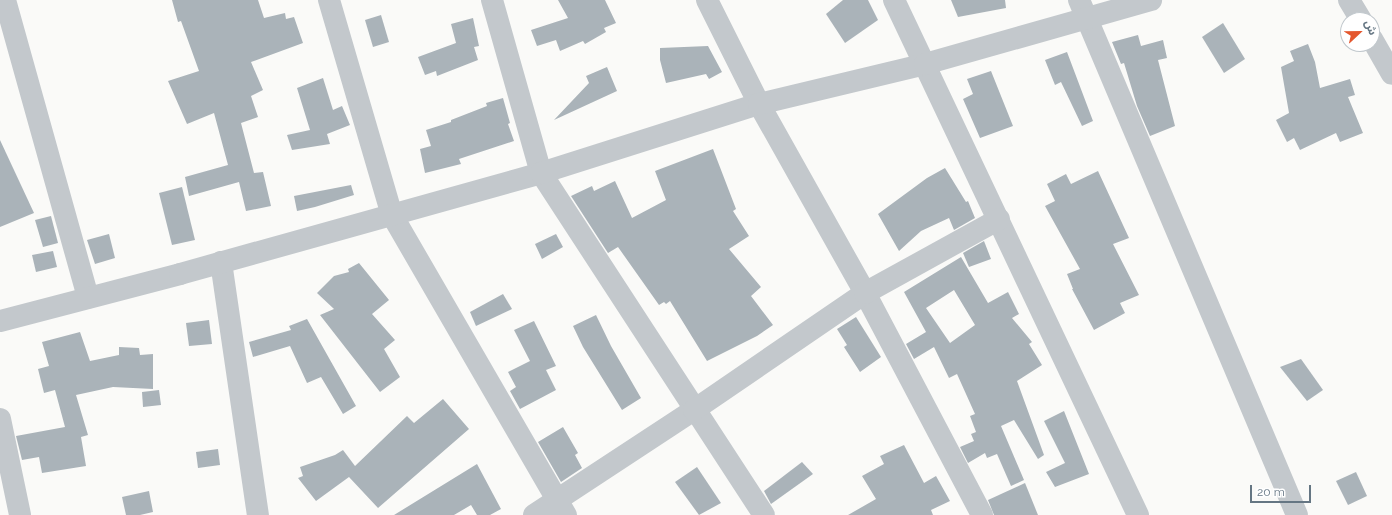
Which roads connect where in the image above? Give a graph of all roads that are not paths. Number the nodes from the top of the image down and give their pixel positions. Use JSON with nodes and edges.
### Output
{"nodes":[{"id":1,"x":5,"y":0,"type":"edge"},
{"id":2,"x":329,"y":0,"type":"edge"},
{"id":3,"x":492,"y":0,"type":"edge"},
{"id":4,"x":707,"y":0,"type":"edge"},
{"id":5,"x":894,"y":0,"type":"edge"},
{"id":6,"x":1151,"y":0,"type":"edge"},
{"id":7,"x":1349,"y":0,"type":"edge"},
{"id":8,"x":1083,"y":9,"type":"edge"},
{"id":9,"x":1356,"y":12,"type":"edge"},
{"id":10,"x":1379,"y":52,"type":"edge"},
{"id":11,"x":925,"y":64,"type":"junction"},
{"id":12,"x":1392,"y":74,"type":"edge"},
{"id":13,"x":760,"y":104,"type":"junction"},
{"id":14,"x":541,"y":173,"type":"junction"},
{"id":15,"x":392,"y":215,"type":"junction"},
{"id":16,"x":998,"y":219,"type":"junction"},
{"id":17,"x":221,"y":262,"type":"junction"},
{"id":18,"x":865,"y":293,"type":"junction"},
{"id":19,"x":88,"y":298,"type":"junction"},
{"id":20,"x":0,"y":321,"type":"edge"},
{"id":21,"x":694,"y":410,"type":"junction"},
{"id":22,"x":0,"y":419,"type":"edge"},
{"id":23,"x":561,"y":508,"type":"edge"},
{"id":24,"x":20,"y":515,"type":"edge"},
{"id":25,"x":258,"y":515,"type":"edge"},
{"id":26,"x":534,"y":515,"type":"edge"},
{"id":27,"x":764,"y":515,"type":"edge"},
{"id":28,"x":982,"y":515,"type":"edge"},
{"id":29,"x":1138,"y":515,"type":"edge"},
{"id":30,"x":1297,"y":515,"type":"edge"}],
"edges":[{"from":1,"to":19,"type":"street"},
{"from":2,"to":15,"type":"street"},
{"from":3,"to":14,"type":"street"},
{"from":4,"to":13,"type":"street"},
{"from":5,"to":11,"type":"street"},
{"from":6,"to":8,"type":"street"},
{"from":7,"to":9,"type":"street"},
{"from":8,"to":11,"type":"street"},
{"from":8,"to":30,"type":"street"},
{"from":10,"to":12,"type":"street"},
{"from":11,"to":13,"type":"street"},
{"from":11,"to":16,"type":"street"},
{"from":13,"to":14,"type":"street"},
{"from":13,"to":18,"type":"street"},
{"from":14,"to":15,"type":"street"},
{"from":14,"to":21,"type":"street"},
{"from":15,"to":17,"type":"street"},
{"from":15,"to":23,"type":"street"},
{"from":16,"to":18,"type":"street"},
{"from":16,"to":29,"type":"street"},
{"from":17,"to":19,"type":"street"},
{"from":17,"to":25,"type":"street"},
{"from":18,"to":21,"type":"street"},
{"from":18,"to":28,"type":"street"},
{"from":19,"to":20,"type":"street"},
{"from":21,"to":23,"type":"street"},
{"from":21,"to":27,"type":"street"},
{"from":22,"to":24,"type":"street"},
{"from":23,"to":26,"type":"street"}]}
